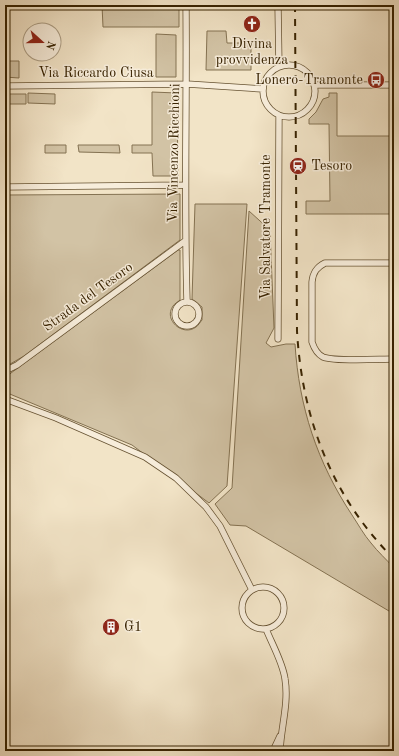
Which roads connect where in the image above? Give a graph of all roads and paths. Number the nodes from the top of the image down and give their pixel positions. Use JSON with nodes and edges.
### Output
{"nodes":[{"id":1,"x":186,"y":5,"type":"edge"},
{"id":2,"x":278,"y":5,"type":"edge"},
{"id":3,"x":279,"y":67,"type":"junction"},
{"id":4,"x":187,"y":84,"type":"junction"},
{"id":5,"x":314,"y":85,"type":"junction"},
{"id":6,"x":394,"y":85,"type":"edge"},
{"id":7,"x":5,"y":86,"type":"edge"},
{"id":8,"x":263,"y":89,"type":"junction"},
{"id":9,"x":279,"y":116,"type":"junction"},
{"id":10,"x":185,"y":184,"type":"junction"},
{"id":11,"x":5,"y":187,"type":"edge"},
{"id":12,"x":185,"y":241,"type":"junction"},
{"id":13,"x":394,"y":263,"type":"edge"},
{"id":14,"x":186,"y":301,"type":"junction"},
{"id":15,"x":278,"y":339,"type":"dead end"},
{"id":16,"x":394,"y":359,"type":"edge"},
{"id":17,"x":5,"y":371,"type":"edge"},
{"id":18,"x":5,"y":399,"type":"edge"},
{"id":19,"x":252,"y":590,"type":"junction"},
{"id":20,"x":266,"y":629,"type":"junction"},
{"id":21,"x":281,"y":734,"type":"junction"},
{"id":22,"x":273,"y":751,"type":"edge"},
{"id":23,"x":280,"y":751,"type":"edge"}],
"edges":[{"from":1,"to":4,"type":"street","name":"Via Vincenzo Ricchioni"},
{"from":2,"to":3,"type":"street"},
{"from":3,"to":5,"type":"street"},
{"from":3,"to":8,"type":"street"},
{"from":4,"to":7,"type":"street","name":"Via Riccardo Ciusa"},
{"from":4,"to":8,"type":"street","name":"Via Riccardo Ciusa"},
{"from":4,"to":10,"type":"street","name":"Via Vincenzo Ricchioni"},
{"from":5,"to":6,"type":"street"},
{"from":5,"to":9,"type":"street"},
{"from":8,"to":9,"type":"street"},
{"from":9,"to":15,"type":"street","name":"Via Salvatore Tramonte"},
{"from":10,"to":11,"type":"street"},
{"from":10,"to":12,"type":"street","name":"Via Vincenzo Ricchioni"},
{"from":12,"to":14,"type":"street","name":"Via Vincenzo Ricchioni"},
{"from":12,"to":17,"type":"street","name":"Strada del Tesoro"},
{"from":13,"to":16,"type":"street"},
{"from":14,"to":14,"type":"street"},
{"from":18,"to":19,"type":"street"},
{"from":19,"to":20,"type":"street"},
{"from":19,"to":20,"type":"street"},
{"from":20,"to":21,"type":"street"},
{"from":21,"to":22,"type":"street"},
{"from":21,"to":23,"type":"street"}]}
